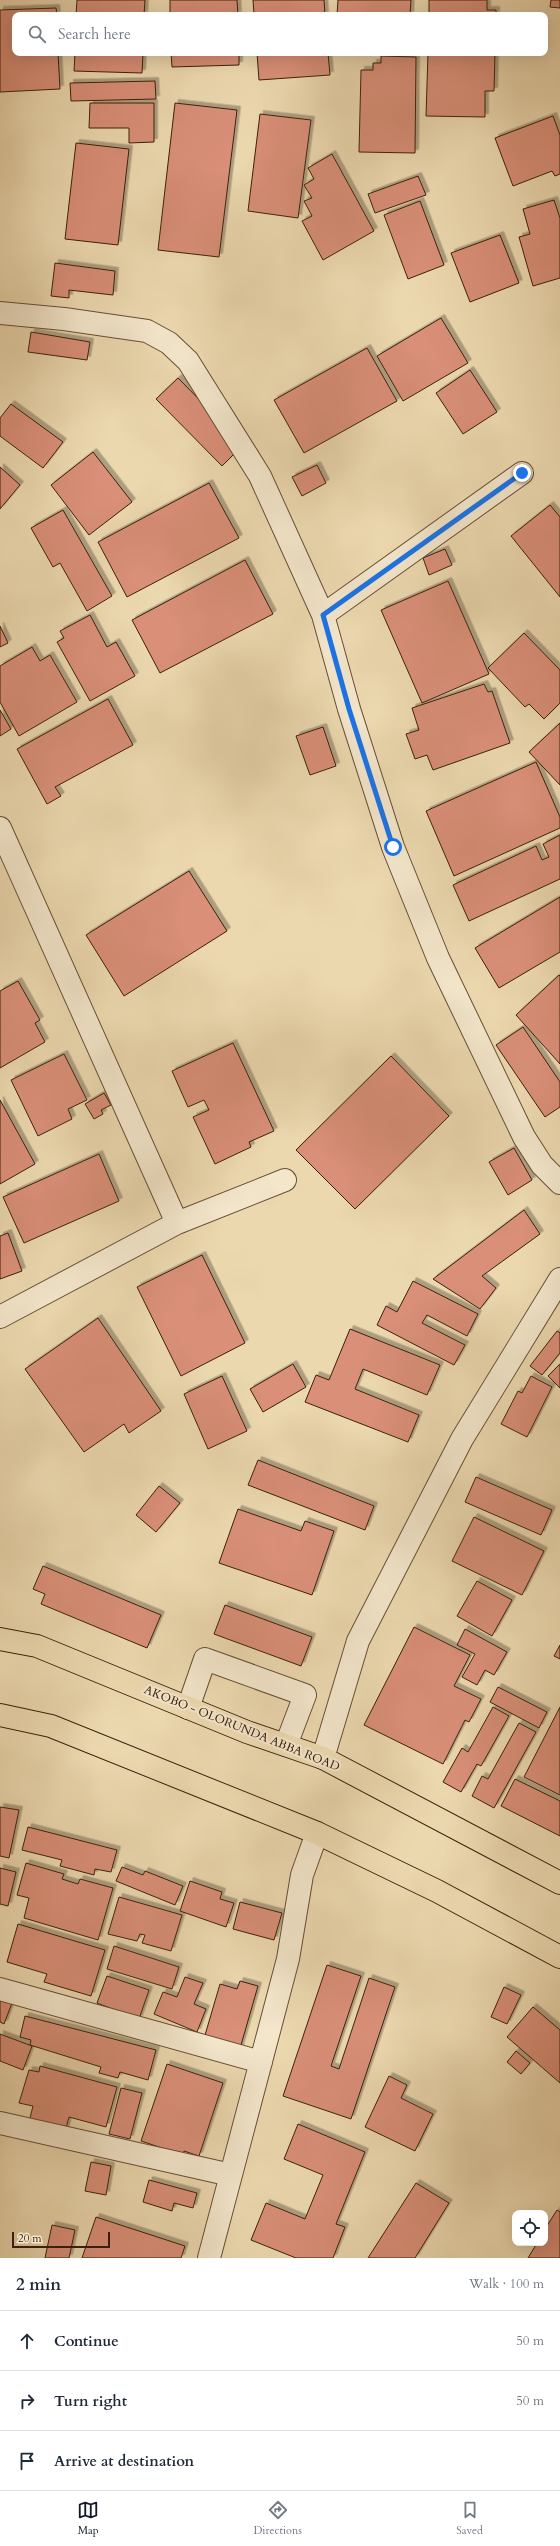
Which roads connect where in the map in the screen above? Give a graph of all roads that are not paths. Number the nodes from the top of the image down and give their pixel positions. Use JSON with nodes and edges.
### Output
{"nodes":[{"id":1,"x":0,"y":313,"type":"edge"},
{"id":2,"x":522,"y":473,"type":"dead end"},
{"id":3,"x":323,"y":615,"type":"junction"},
{"id":4,"x":0,"y":830,"type":"edge"},
{"id":5,"x":285,"y":1180,"type":"dead end"},
{"id":6,"x":560,"y":1183,"type":"edge"},
{"id":7,"x":177,"y":1222,"type":"junction"},
{"id":8,"x":560,"y":1279,"type":"edge"},
{"id":9,"x":0,"y":1317,"type":"edge"},
{"id":10,"x":0,"y":1639,"type":"edge"},
{"id":11,"x":188,"y":1708,"type":"junction"},
{"id":12,"x":0,"y":1715,"type":"edge"},
{"id":13,"x":286,"y":1745,"type":"junction"},
{"id":14,"x":323,"y":1758,"type":"junction"},
{"id":15,"x":317,"y":1833,"type":"junction"},
{"id":16,"x":560,"y":1883,"type":"edge"},
{"id":17,"x":560,"y":1957,"type":"edge"},
{"id":18,"x":0,"y":1989,"type":"edge"},
{"id":19,"x":261,"y":2062,"type":"junction"},
{"id":20,"x":0,"y":2123,"type":"edge"},
{"id":21,"x":231,"y":2175,"type":"junction"},
{"id":22,"x":209,"y":2258,"type":"edge"}],
"edges":[{"from":1,"to":3,"type":"street"},
{"from":2,"to":3,"type":"street"},
{"from":3,"to":6,"type":"street"},
{"from":4,"to":7,"type":"street"},
{"from":5,"to":7,"type":"street"},
{"from":7,"to":9,"type":"street"},
{"from":8,"to":14,"type":"street"},
{"from":10,"to":11,"type":"main road","name":"AKOBO - OLORUNDA ABBA ROAD"},
{"from":11,"to":13,"type":"main road","name":"AKOBO - OLORUNDA ABBA ROAD"},
{"from":11,"to":13,"type":"street"},
{"from":12,"to":15,"type":"main road"},
{"from":13,"to":14,"type":"main road","name":"AKOBO - OLORUNDA ABBA ROAD"},
{"from":14,"to":16,"type":"main road","name":"AKOBO - OLORUNDA ABBA ROAD"},
{"from":15,"to":17,"type":"main road"},
{"from":15,"to":19,"type":"street"},
{"from":18,"to":19,"type":"street"},
{"from":19,"to":21,"type":"street"},
{"from":20,"to":21,"type":"street"},
{"from":21,"to":22,"type":"street"}]}
